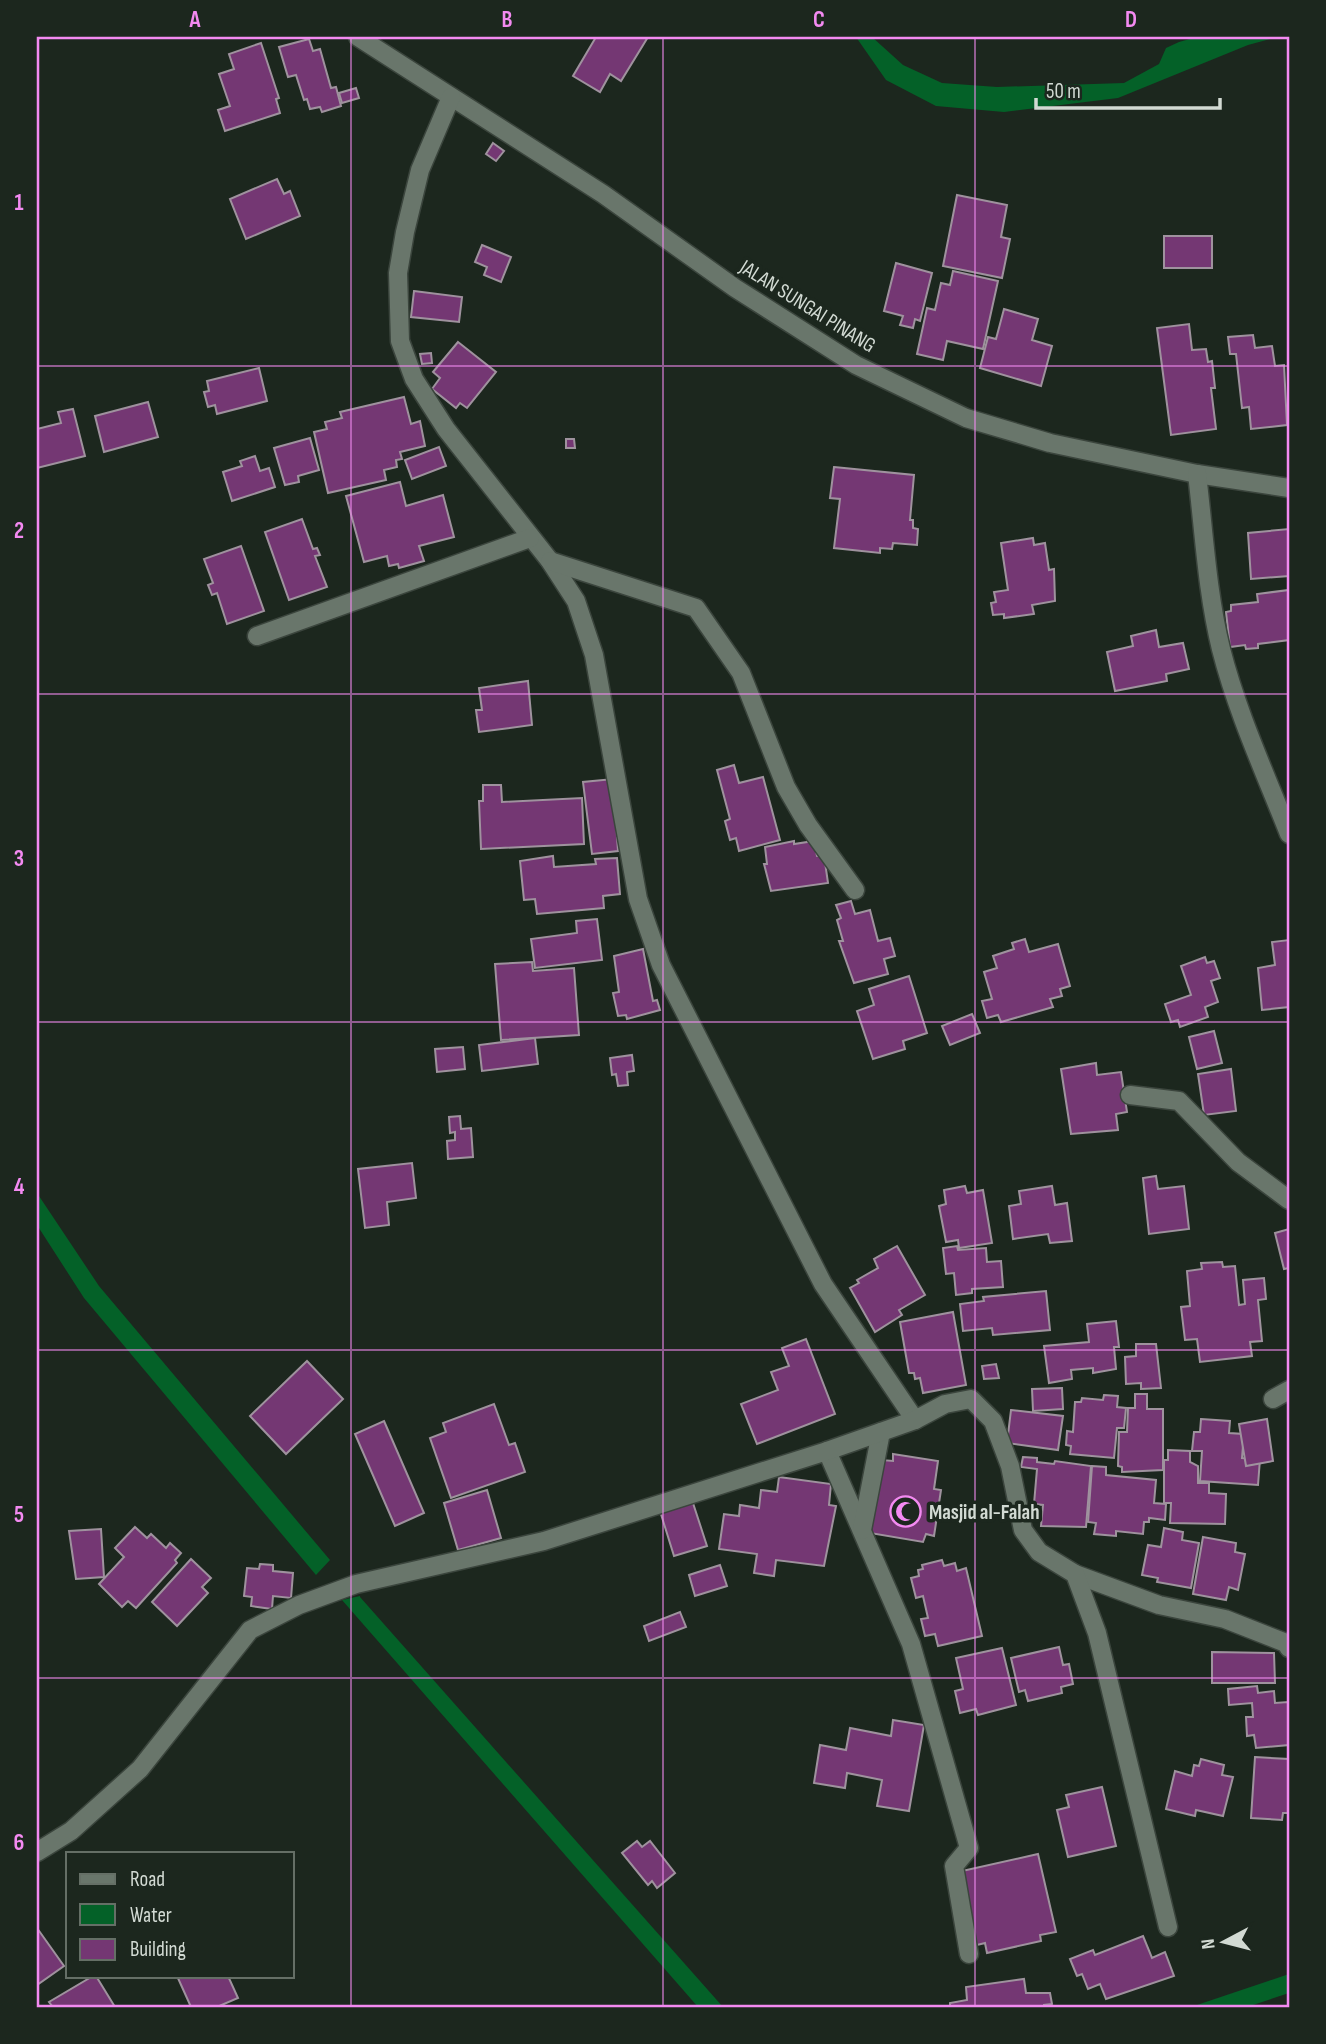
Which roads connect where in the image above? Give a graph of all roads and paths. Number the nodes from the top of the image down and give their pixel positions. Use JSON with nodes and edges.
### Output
{"nodes":[{"id":1,"x":358,"y":37,"type":"edge"},
{"id":2,"x":451,"y":97,"type":"junction"},
{"id":3,"x":1197,"y":474,"type":"junction"},
{"id":4,"x":1289,"y":488,"type":"edge"},
{"id":5,"x":530,"y":538,"type":"junction"},
{"id":6,"x":550,"y":561,"type":"junction"},
{"id":7,"x":257,"y":636,"type":"dead end"},
{"id":8,"x":1289,"y":834,"type":"edge"},
{"id":9,"x":855,"y":890,"type":"dead end"},
{"id":10,"x":1130,"y":1095,"type":"dead end"},
{"id":11,"x":1289,"y":1200,"type":"edge"},
{"id":12,"x":1289,"y":1390,"type":"edge"},
{"id":13,"x":1273,"y":1399,"type":"dead end"},
{"id":14,"x":915,"y":1420,"type":"junction"},
{"id":15,"x":881,"y":1432,"type":"junction"},
{"id":16,"x":827,"y":1451,"type":"junction"},
{"id":17,"x":862,"y":1530,"type":"junction"},
{"id":18,"x":1075,"y":1574,"type":"junction"},
{"id":19,"x":1289,"y":1648,"type":"edge"},
{"id":20,"x":37,"y":1852,"type":"edge"},
{"id":21,"x":1168,"y":1927,"type":"dead end"},
{"id":22,"x":968,"y":1954,"type":"dead end"}],
"edges":[{"from":1,"to":2,"type":"street","name":"JALAN SUNGAI PINANG"},
{"from":2,"to":3,"type":"street","name":"JALAN SUNGAI PINANG"},
{"from":2,"to":5,"type":"street"},
{"from":3,"to":4,"type":"street","name":"JALAN SUNGAI PINANG"},
{"from":3,"to":8,"type":"street"},
{"from":5,"to":6,"type":"street"},
{"from":5,"to":7,"type":"street"},
{"from":6,"to":9,"type":"street"},
{"from":6,"to":14,"type":"street"},
{"from":10,"to":11,"type":"street"},
{"from":12,"to":13,"type":"street"},
{"from":14,"to":15,"type":"street"},
{"from":14,"to":18,"type":"street"},
{"from":15,"to":16,"type":"street"},
{"from":15,"to":17,"type":"street"},
{"from":16,"to":17,"type":"street"},
{"from":16,"to":20,"type":"street"},
{"from":17,"to":22,"type":"street"},
{"from":18,"to":19,"type":"street"},
{"from":18,"to":21,"type":"street"}]}
